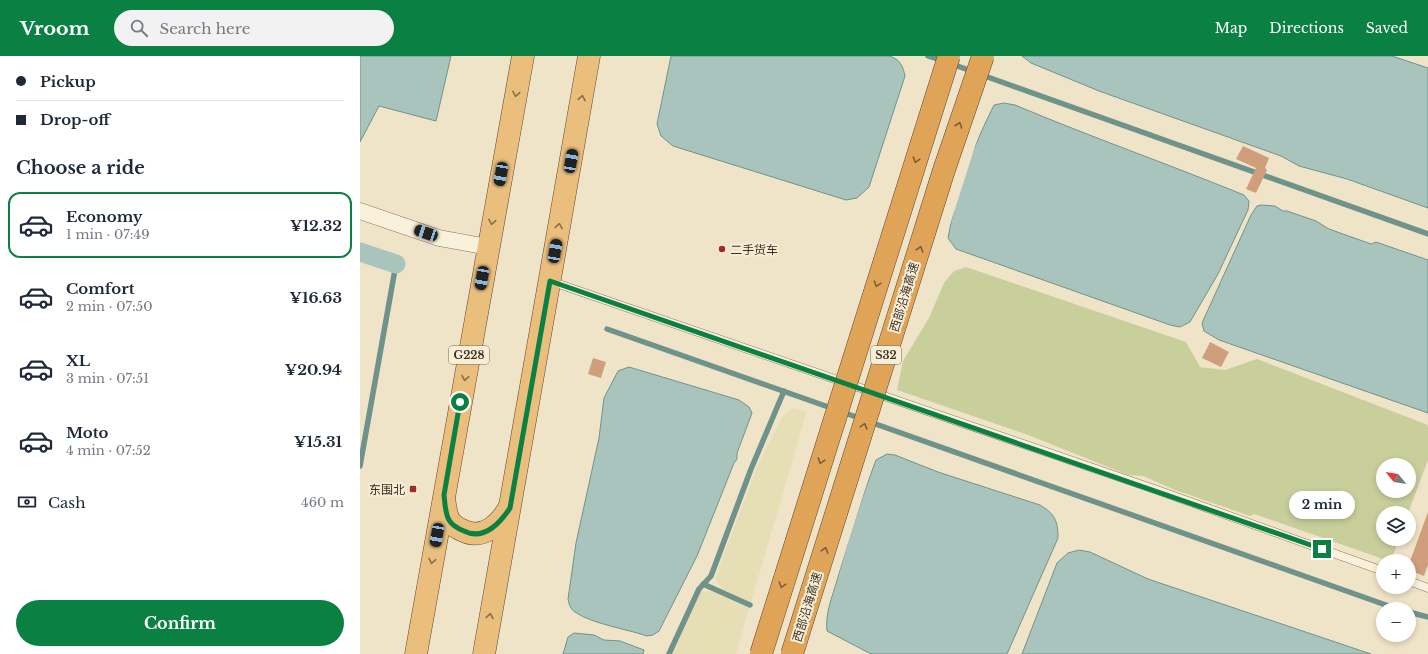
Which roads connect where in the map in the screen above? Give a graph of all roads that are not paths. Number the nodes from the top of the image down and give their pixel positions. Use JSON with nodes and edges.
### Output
{"nodes":[{"id":1,"x":522,"y":56,"type":"edge"},
{"id":2,"x":589,"y":56,"type":"edge"},
{"id":3,"x":949,"y":56,"type":"edge"},
{"id":4,"x":983,"y":56,"type":"edge"},
{"id":5,"x":360,"y":211,"type":"edge"},
{"id":6,"x":488,"y":247,"type":"junction"},
{"id":7,"x":550,"y":281,"type":"junction"},
{"id":8,"x":444,"y":495,"type":"junction"},
{"id":9,"x":510,"y":508,"type":"junction"},
{"id":10,"x":1376,"y":568,"type":"edge"},
{"id":11,"x":1416,"y":584,"type":"edge"},
{"id":12,"x":1428,"y":588,"type":"edge"},
{"id":13,"x":416,"y":654,"type":"edge"},
{"id":14,"x":484,"y":654,"type":"edge"},
{"id":15,"x":761,"y":654,"type":"edge"},
{"id":16,"x":792,"y":654,"type":"edge"}],
"edges":[{"from":1,"to":6,"type":"highway","number":"G228","one_way":true},
{"from":7,"to":2,"type":"highway","one_way":true},
{"from":3,"to":15,"type":"highway","number":"S32","one_way":true,"bridge":true},
{"from":16,"to":4,"type":"highway","name":"西部沿海高速","number":"S32","one_way":true,"bridge":true},
{"from":5,"to":6,"type":"street"},
{"from":6,"to":8,"type":"highway","number":"G228","one_way":true},
{"from":7,"to":9,"type":"highway"},
{"from":7,"to":10,"type":"lane"},
{"from":8,"to":9,"type":"highway"},
{"from":8,"to":13,"type":"highway","number":"G228","one_way":true},
{"from":14,"to":9,"type":"highway","one_way":true},
{"from":11,"to":12,"type":"lane"}]}
